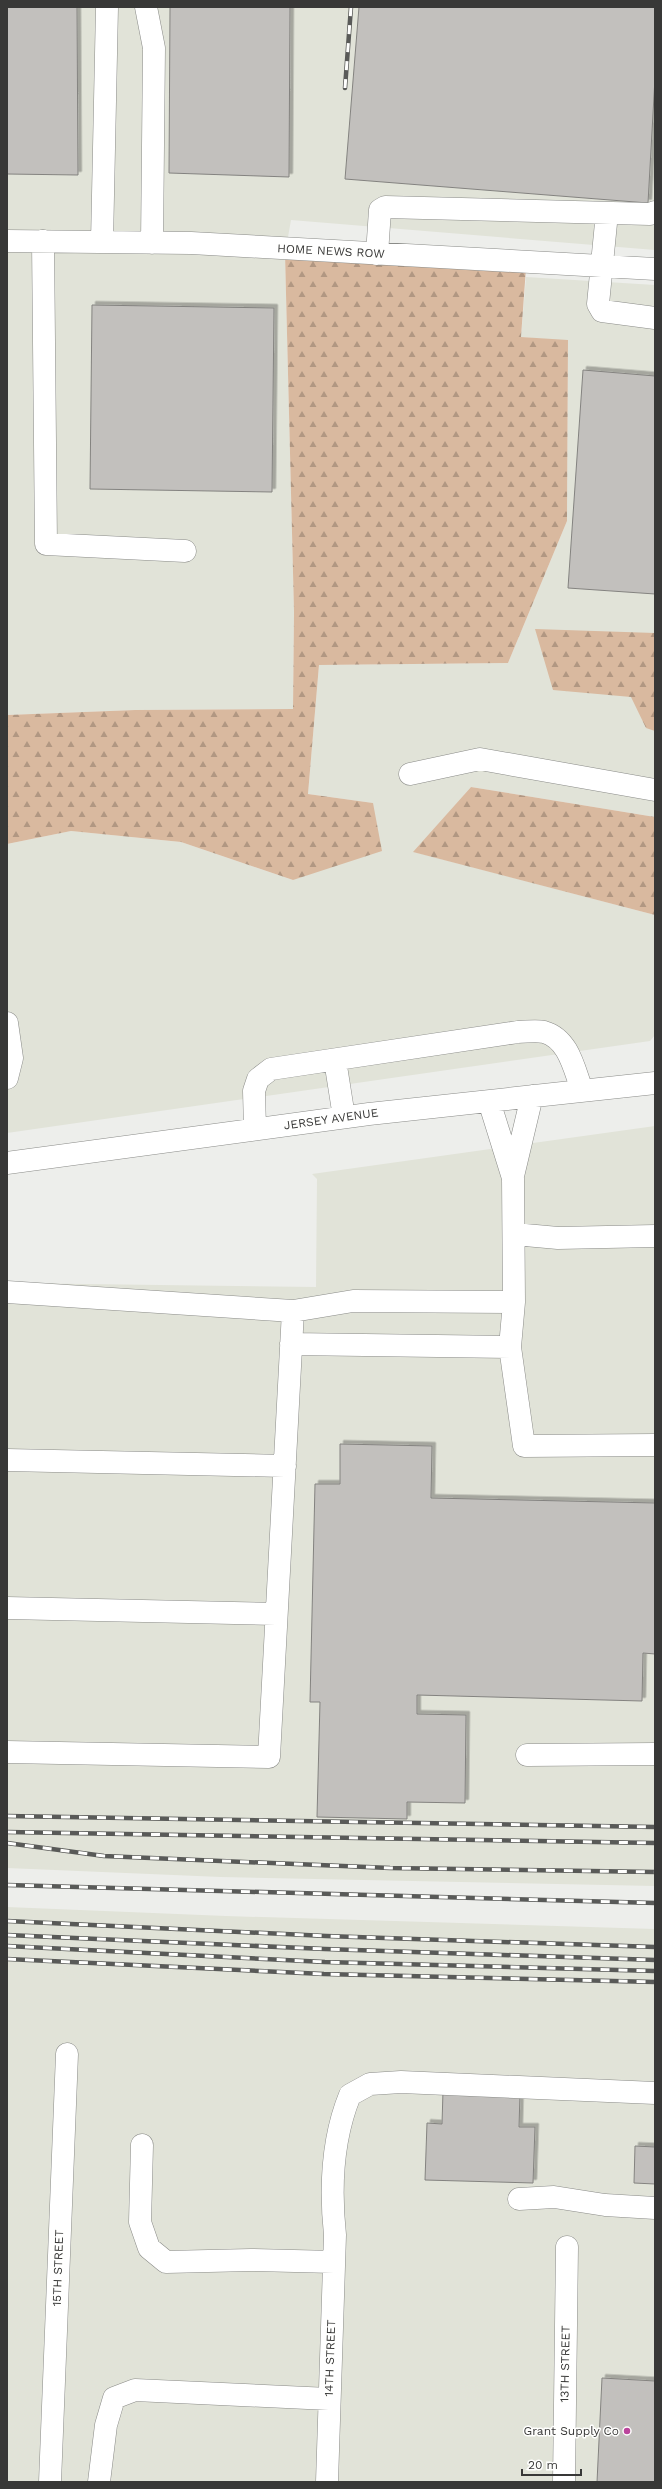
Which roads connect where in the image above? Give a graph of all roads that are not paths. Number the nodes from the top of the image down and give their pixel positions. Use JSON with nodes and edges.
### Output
{"nodes":[{"id":1,"x":107,"y":7,"type":"edge"},
{"id":2,"x":146,"y":7,"type":"edge"},
{"id":3,"x":655,"y":212,"type":"edge"},
{"id":4,"x":607,"y":213,"type":"junction"},
{"id":5,"x":7,"y":241,"type":"edge"},
{"id":6,"x":43,"y":241,"type":"junction"},
{"id":7,"x":102,"y":242,"type":"junction"},
{"id":8,"x":152,"y":242,"type":"junction"},
{"id":9,"x":377,"y":254,"type":"junction"},
{"id":10,"x":602,"y":266,"type":"junction"},
{"id":11,"x":655,"y":269,"type":"edge"},
{"id":12,"x":655,"y":318,"type":"edge"},
{"id":13,"x":185,"y":551,"type":"dead end"},
{"id":14,"x":410,"y":774,"type":"dead end"},
{"id":15,"x":655,"y":790,"type":"edge"},
{"id":16,"x":7,"y":1023,"type":"edge"},
{"id":17,"x":335,"y":1060,"type":"junction"},
{"id":18,"x":7,"y":1078,"type":"edge"},
{"id":19,"x":655,"y":1083,"type":"edge"},
{"id":20,"x":582,"y":1090,"type":"junction"},
{"id":21,"x":532,"y":1096,"type":"junction"},
{"id":22,"x":489,"y":1101,"type":"junction"},
{"id":23,"x":344,"y":1117,"type":"junction"},
{"id":24,"x":255,"y":1129,"type":"junction"},
{"id":25,"x":8,"y":1159,"type":"edge"},
{"id":26,"x":513,"y":1178,"type":"junction"},
{"id":27,"x":514,"y":1234,"type":"junction"},
{"id":28,"x":655,"y":1236,"type":"edge"},
{"id":29,"x":7,"y":1292,"type":"edge"},
{"id":30,"x":514,"y":1302,"type":"junction"},
{"id":31,"x":293,"y":1312,"type":"junction"},
{"id":32,"x":291,"y":1344,"type":"junction"},
{"id":33,"x":510,"y":1347,"type":"junction"},
{"id":34,"x":655,"y":1445,"type":"edge"},
{"id":35,"x":7,"y":1460,"type":"edge"},
{"id":36,"x":285,"y":1466,"type":"junction"},
{"id":37,"x":7,"y":1608,"type":"edge"},
{"id":38,"x":276,"y":1614,"type":"junction"},
{"id":39,"x":7,"y":1752,"type":"edge"},
{"id":40,"x":655,"y":1754,"type":"edge"},
{"id":41,"x":527,"y":1756,"type":"dead end"},
{"id":42,"x":67,"y":2054,"type":"dead end"},
{"id":43,"x":655,"y":2093,"type":"edge"},
{"id":44,"x":142,"y":2145,"type":"dead end"},
{"id":45,"x":519,"y":2199,"type":"dead end"},
{"id":46,"x":655,"y":2208,"type":"edge"},
{"id":47,"x":567,"y":2247,"type":"dead end"},
{"id":48,"x":334,"y":2262,"type":"junction"},
{"id":49,"x":329,"y":2398,"type":"junction"},
{"id":50,"x":50,"y":2482,"type":"edge"},
{"id":51,"x":99,"y":2482,"type":"edge"},
{"id":52,"x":327,"y":2482,"type":"edge"},
{"id":53,"x":564,"y":2482,"type":"edge"}],
"edges":[{"from":1,"to":7,"type":"street"},
{"from":2,"to":8,"type":"street"},
{"from":3,"to":4,"type":"street"},
{"from":4,"to":9,"type":"street"},
{"from":4,"to":10,"type":"street"},
{"from":5,"to":6,"type":"street","name":"HOME NEWS ROW"},
{"from":6,"to":7,"type":"street","name":"HOME NEWS ROW"},
{"from":6,"to":13,"type":"street"},
{"from":7,"to":8,"type":"street","name":"HOME NEWS ROW"},
{"from":8,"to":9,"type":"street","name":"HOME NEWS ROW"},
{"from":9,"to":10,"type":"street","name":"HOME NEWS ROW"},
{"from":10,"to":11,"type":"street","name":"HOME NEWS ROW"},
{"from":10,"to":12,"type":"street"},
{"from":14,"to":15,"type":"street"},
{"from":16,"to":18,"type":"street"},
{"from":17,"to":20,"type":"street"},
{"from":17,"to":23,"type":"street"},
{"from":17,"to":24,"type":"street"},
{"from":19,"to":20,"type":"street","name":"JERSEY AVENUE"},
{"from":20,"to":21,"type":"street","name":"JERSEY AVENUE"},
{"from":21,"to":22,"type":"street","name":"JERSEY AVENUE"},
{"from":21,"to":26,"type":"street"},
{"from":22,"to":23,"type":"street","name":"JERSEY AVENUE"},
{"from":22,"to":26,"type":"street"},
{"from":23,"to":24,"type":"street","name":"JERSEY AVENUE"},
{"from":24,"to":25,"type":"street","name":"JERSEY AVENUE"},
{"from":26,"to":27,"type":"street"},
{"from":27,"to":28,"type":"street"},
{"from":27,"to":30,"type":"street"},
{"from":29,"to":31,"type":"street"},
{"from":30,"to":31,"type":"street"},
{"from":30,"to":33,"type":"street"},
{"from":31,"to":32,"type":"street"},
{"from":32,"to":33,"type":"street"},
{"from":32,"to":36,"type":"street"},
{"from":33,"to":34,"type":"street"},
{"from":35,"to":36,"type":"street"},
{"from":36,"to":38,"type":"street"},
{"from":37,"to":38,"type":"street"},
{"from":38,"to":39,"type":"street"},
{"from":40,"to":41,"type":"street"},
{"from":42,"to":50,"type":"street","name":"15TH STREET"},
{"from":43,"to":48,"type":"street","name":"14TH STREET"},
{"from":44,"to":48,"type":"street"},
{"from":45,"to":46,"type":"street"},
{"from":47,"to":53,"type":"street","name":"13TH STREET"},
{"from":48,"to":49,"type":"street","name":"14TH STREET"},
{"from":49,"to":51,"type":"street"},
{"from":49,"to":52,"type":"street","name":"14TH STREET"}]}
